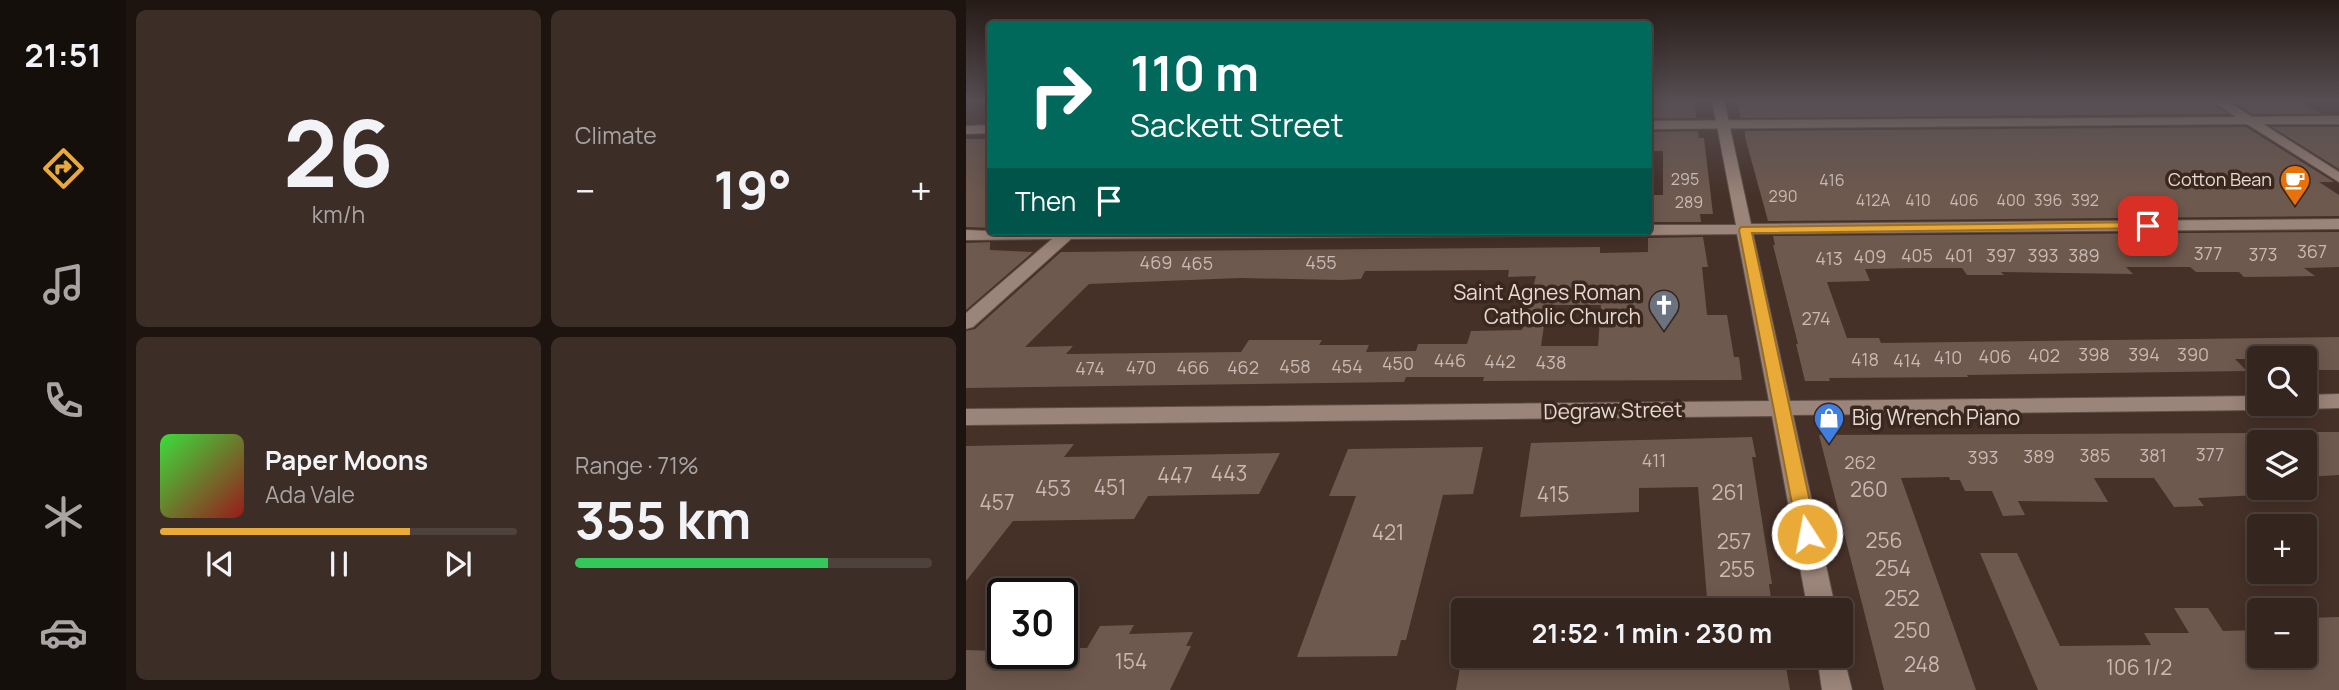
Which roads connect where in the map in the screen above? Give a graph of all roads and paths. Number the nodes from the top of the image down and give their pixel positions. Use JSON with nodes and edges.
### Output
{"nodes":[{"id":1,"x":1725,"y":132,"type":"edge"},
{"id":2,"x":2267,"y":132,"type":"edge"},
{"id":3,"x":2339,"y":178,"type":"edge"},
{"id":4,"x":2339,"y":223,"type":"edge"},
{"id":5,"x":1652,"y":230,"type":"edge"},
{"id":6,"x":1745,"y":230,"type":"junction"},
{"id":7,"x":987,"y":234,"type":"edge"},
{"id":8,"x":966,"y":235,"type":"edge"},
{"id":9,"x":1066,"y":235,"type":"edge"},
{"id":10,"x":966,"y":323,"type":"edge"},
{"id":11,"x":2339,"y":401,"type":"edge"},
{"id":12,"x":2247,"y":402,"type":"edge"},
{"id":13,"x":2317,"y":402,"type":"edge"},
{"id":14,"x":1782,"y":409,"type":"junction"},
{"id":15,"x":966,"y":417,"type":"edge"},
{"id":16,"x":1819,"y":598,"type":"edge"},
{"id":17,"x":1833,"y":668,"type":"edge"},
{"id":18,"x":1837,"y":690,"type":"edge"}],
"edges":[{"from":1,"to":6,"type":"street"},
{"from":2,"to":3,"type":"street"},
{"from":4,"to":6,"type":"street"},
{"from":5,"to":6,"type":"street"},
{"from":6,"to":14,"type":"street"},
{"from":7,"to":8,"type":"street"},
{"from":9,"to":10,"type":"street"},
{"from":11,"to":13,"type":"street"},
{"from":12,"to":14,"type":"street","name":"Degraw Street"},
{"from":14,"to":15,"type":"street","name":"Degraw Street"},
{"from":14,"to":16,"type":"street"},
{"from":17,"to":18,"type":"street"}]}
